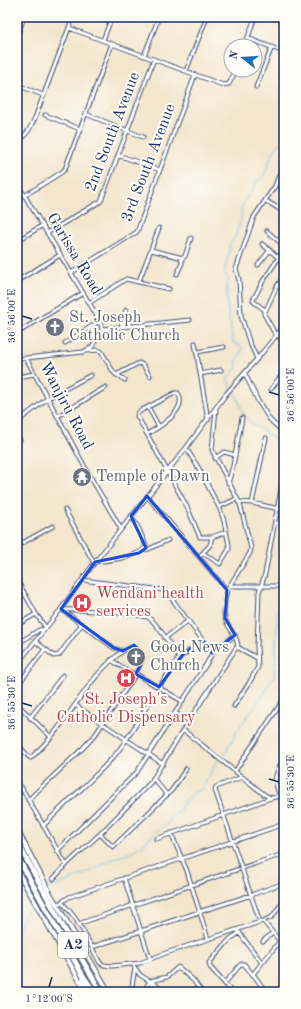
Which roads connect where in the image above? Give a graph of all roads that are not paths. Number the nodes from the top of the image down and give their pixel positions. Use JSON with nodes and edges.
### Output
{"nodes":[{"id":1,"x":24,"y":17,"type":"edge"},
{"id":2,"x":73,"y":17,"type":"edge"},
{"id":3,"x":112,"y":17,"type":"edge"},
{"id":4,"x":159,"y":17,"type":"edge"},
{"id":5,"x":208,"y":17,"type":"edge"},
{"id":6,"x":256,"y":17,"type":"edge"},
{"id":7,"x":69,"y":28,"type":"junction"},
{"id":8,"x":17,"y":37,"type":"edge"},
{"id":9,"x":247,"y":38,"type":"edge"},
{"id":10,"x":103,"y":40,"type":"junction"},
{"id":11,"x":112,"y":44,"type":"junction"},
{"id":12,"x":263,"y":44,"type":"edge"},
{"id":13,"x":272,"y":47,"type":"junction"},
{"id":14,"x":284,"y":52,"type":"edge"},
{"id":15,"x":144,"y":56,"type":"junction"},
{"id":16,"x":154,"y":59,"type":"junction"},
{"id":17,"x":186,"y":71,"type":"junction"},
{"id":18,"x":195,"y":75,"type":"junction"},
{"id":19,"x":232,"y":78,"type":"edge"},
{"id":20,"x":17,"y":85,"type":"edge"},
{"id":21,"x":256,"y":87,"type":"dead end"},
{"id":22,"x":43,"y":95,"type":"junction"},
{"id":23,"x":86,"y":114,"type":"junction"},
{"id":24,"x":45,"y":115,"type":"dead end"},
{"id":25,"x":80,"y":129,"type":"junction"},
{"id":26,"x":127,"y":131,"type":"junction"},
{"id":27,"x":143,"y":137,"type":"dead end"},
{"id":28,"x":17,"y":145,"type":"edge"},
{"id":29,"x":118,"y":155,"type":"junction"},
{"id":30,"x":284,"y":163,"type":"edge"},
{"id":31,"x":160,"y":170,"type":"junction"},
{"id":32,"x":18,"y":186,"type":"edge"},
{"id":33,"x":24,"y":196,"type":"junction"},
{"id":34,"x":266,"y":201,"type":"junction"},
{"id":35,"x":284,"y":213,"type":"edge"},
{"id":36,"x":43,"y":225,"type":"junction"},
{"id":37,"x":159,"y":228,"type":"dead end"},
{"id":38,"x":267,"y":231,"type":"dead end"},
{"id":39,"x":48,"y":233,"type":"junction"},
{"id":40,"x":191,"y":238,"type":"dead end"},
{"id":41,"x":17,"y":241,"type":"edge"},
{"id":42,"x":262,"y":244,"type":"dead end"},
{"id":43,"x":284,"y":248,"type":"edge"},
{"id":44,"x":151,"y":250,"type":"junction"},
{"id":45,"x":270,"y":250,"type":"junction"},
{"id":46,"x":60,"y":255,"type":"junction"},
{"id":47,"x":181,"y":258,"type":"junction"},
{"id":48,"x":279,"y":258,"type":"junction"},
{"id":49,"x":258,"y":265,"type":"dead end"},
{"id":50,"x":71,"y":273,"type":"junction"},
{"id":51,"x":178,"y":274,"type":"dead end"},
{"id":52,"x":284,"y":276,"type":"edge"},
{"id":53,"x":17,"y":281,"type":"edge"},
{"id":54,"x":140,"y":282,"type":"junction"},
{"id":55,"x":169,"y":289,"type":"dead end"},
{"id":56,"x":83,"y":293,"type":"junction"},
{"id":57,"x":89,"y":303,"type":"junction"},
{"id":58,"x":126,"y":310,"type":"dead end"},
{"id":59,"x":265,"y":310,"type":"junction"},
{"id":60,"x":190,"y":320,"type":"dead end"},
{"id":61,"x":100,"y":321,"type":"junction"},
{"id":62,"x":17,"y":326,"type":"edge"},
{"id":63,"x":284,"y":326,"type":"edge"},
{"id":64,"x":121,"y":328,"type":"junction"},
{"id":65,"x":102,"y":329,"type":"junction"},
{"id":66,"x":18,"y":332,"type":"edge"},
{"id":67,"x":277,"y":335,"type":"junction"},
{"id":68,"x":284,"y":341,"type":"edge"},
{"id":69,"x":65,"y":343,"type":"dead end"},
{"id":70,"x":194,"y":343,"type":"dead end"},
{"id":71,"x":224,"y":347,"type":"dead end"},
{"id":72,"x":83,"y":352,"type":"junction"},
{"id":73,"x":197,"y":352,"type":"junction"},
{"id":74,"x":26,"y":358,"type":"junction"},
{"id":75,"x":17,"y":359,"type":"edge"},
{"id":76,"x":257,"y":359,"type":"junction"},
{"id":77,"x":221,"y":370,"type":"dead end"},
{"id":78,"x":284,"y":372,"type":"edge"},
{"id":79,"x":35,"y":374,"type":"junction"},
{"id":80,"x":200,"y":374,"type":"junction"},
{"id":81,"x":244,"y":374,"type":"junction"},
{"id":82,"x":91,"y":375,"type":"dead end"},
{"id":83,"x":116,"y":375,"type":"junction"},
{"id":84,"x":150,"y":376,"type":"dead end"},
{"id":85,"x":17,"y":377,"type":"edge"},
{"id":86,"x":125,"y":380,"type":"dead end"},
{"id":87,"x":106,"y":387,"type":"dead end"},
{"id":88,"x":271,"y":389,"type":"dead end"},
{"id":89,"x":48,"y":398,"type":"junction"},
{"id":90,"x":148,"y":407,"type":"junction"},
{"id":91,"x":216,"y":409,"type":"junction"},
{"id":92,"x":58,"y":416,"type":"junction"},
{"id":93,"x":242,"y":418,"type":"dead end"},
{"id":94,"x":208,"y":420,"type":"junction"},
{"id":95,"x":17,"y":422,"type":"edge"},
{"id":96,"x":159,"y":427,"type":"junction"},
{"id":97,"x":284,"y":433,"type":"edge"},
{"id":98,"x":147,"y":434,"type":"junction"},
{"id":99,"x":17,"y":435,"type":"edge"},
{"id":100,"x":266,"y":438,"type":"dead end"},
{"id":101,"x":20,"y":440,"type":"dead end"},
{"id":102,"x":186,"y":448,"type":"junction"},
{"id":103,"x":235,"y":455,"type":"junction"},
{"id":104,"x":215,"y":458,"type":"junction"},
{"id":105,"x":168,"y":471,"type":"junction"},
{"id":106,"x":284,"y":473,"type":"edge"},
{"id":107,"x":228,"y":483,"type":"junction"},
{"id":108,"x":147,"y":496,"type":"junction"},
{"id":109,"x":237,"y":501,"type":"junction"},
{"id":110,"x":252,"y":503,"type":"junction"},
{"id":111,"x":219,"y":507,"type":"junction"},
{"id":112,"x":277,"y":508,"type":"junction"},
{"id":113,"x":65,"y":510,"type":"dead end"},
{"id":114,"x":284,"y":510,"type":"edge"},
{"id":115,"x":131,"y":516,"type":"junction"},
{"id":116,"x":53,"y":526,"type":"dead end"},
{"id":117,"x":121,"y":529,"type":"junction"},
{"id":118,"x":226,"y":532,"type":"junction"},
{"id":119,"x":212,"y":537,"type":"junction"},
{"id":120,"x":168,"y":540,"type":"dead end"},
{"id":121,"x":17,"y":546,"type":"edge"},
{"id":122,"x":144,"y":550,"type":"junction"},
{"id":123,"x":203,"y":553,"type":"junction"},
{"id":124,"x":199,"y":557,"type":"junction"},
{"id":125,"x":94,"y":562,"type":"junction"},
{"id":126,"x":17,"y":580,"type":"edge"},
{"id":127,"x":82,"y":580,"type":"junction"},
{"id":128,"x":230,"y":586,"type":"junction"},
{"id":129,"x":284,"y":586,"type":"edge"},
{"id":130,"x":260,"y":587,"type":"junction"},
{"id":131,"x":227,"y":590,"type":"junction"},
{"id":132,"x":62,"y":609,"type":"junction"},
{"id":133,"x":36,"y":614,"type":"junction"},
{"id":134,"x":188,"y":621,"type":"junction"},
{"id":135,"x":82,"y":624,"type":"junction"},
{"id":136,"x":17,"y":625,"type":"edge"},
{"id":137,"x":45,"y":628,"type":"junction"},
{"id":138,"x":235,"y":635,"type":"junction"},
{"id":139,"x":165,"y":638,"type":"junction"},
{"id":140,"x":35,"y":641,"type":"junction"},
{"id":141,"x":203,"y":641,"type":"junction"},
{"id":142,"x":17,"y":644,"type":"edge"},
{"id":143,"x":238,"y":648,"type":"junction"},
{"id":144,"x":45,"y":649,"type":"junction"},
{"id":145,"x":123,"y":651,"type":"junction"},
{"id":146,"x":212,"y":653,"type":"junction"},
{"id":147,"x":179,"y":658,"type":"junction"},
{"id":148,"x":257,"y":658,"type":"junction"},
{"id":149,"x":111,"y":660,"type":"junction"},
{"id":150,"x":17,"y":664,"type":"edge"},
{"id":151,"x":135,"y":674,"type":"junction"},
{"id":152,"x":63,"y":675,"type":"dead end"},
{"id":153,"x":17,"y":686,"type":"edge"},
{"id":154,"x":159,"y":687,"type":"junction"},
{"id":155,"x":153,"y":696,"type":"dead end"},
{"id":156,"x":284,"y":699,"type":"edge"},
{"id":157,"x":182,"y":701,"type":"junction"},
{"id":158,"x":17,"y":704,"type":"edge"},
{"id":159,"x":75,"y":705,"type":"junction"},
{"id":160,"x":234,"y":706,"type":"dead end"},
{"id":161,"x":175,"y":713,"type":"junction"},
{"id":162,"x":30,"y":718,"type":"junction"},
{"id":163,"x":189,"y":721,"type":"junction"},
{"id":164,"x":103,"y":724,"type":"junction"},
{"id":165,"x":183,"y":730,"type":"junction"},
{"id":166,"x":51,"y":737,"type":"junction"},
{"id":167,"x":126,"y":740,"type":"junction"},
{"id":168,"x":17,"y":744,"type":"edge"},
{"id":169,"x":148,"y":755,"type":"junction"},
{"id":170,"x":284,"y":758,"type":"edge"},
{"id":171,"x":162,"y":764,"type":"junction"},
{"id":172,"x":186,"y":769,"type":"dead end"},
{"id":173,"x":235,"y":771,"type":"junction"},
{"id":174,"x":242,"y":777,"type":"junction"},
{"id":175,"x":154,"y":778,"type":"junction"},
{"id":176,"x":17,"y":780,"type":"edge"},
{"id":177,"x":166,"y":795,"type":"junction"},
{"id":178,"x":280,"y":796,"type":"junction"},
{"id":179,"x":271,"y":798,"type":"junction"},
{"id":180,"x":28,"y":800,"type":"junction"},
{"id":181,"x":284,"y":805,"type":"edge"},
{"id":182,"x":224,"y":814,"type":"junction"},
{"id":183,"x":284,"y":824,"type":"edge"},
{"id":184,"x":43,"y":826,"type":"junction"},
{"id":185,"x":17,"y":830,"type":"edge"},
{"id":186,"x":172,"y":833,"type":"junction"},
{"id":187,"x":100,"y":834,"type":"junction"},
{"id":188,"x":156,"y":839,"type":"dead end"},
{"id":189,"x":233,"y":841,"type":"junction"},
{"id":190,"x":17,"y":842,"type":"edge"},
{"id":191,"x":57,"y":851,"type":"junction"},
{"id":192,"x":283,"y":854,"type":"dead end"},
{"id":193,"x":17,"y":856,"type":"edge"},
{"id":194,"x":181,"y":859,"type":"junction"},
{"id":195,"x":66,"y":865,"type":"junction"},
{"id":196,"x":242,"y":868,"type":"junction"},
{"id":197,"x":17,"y":870,"type":"edge"},
{"id":198,"x":124,"y":878,"type":"junction"},
{"id":199,"x":53,"y":879,"type":"dead end"},
{"id":200,"x":284,"y":882,"type":"edge"},
{"id":201,"x":191,"y":885,"type":"junction"},
{"id":202,"x":45,"y":888,"type":"junction"},
{"id":203,"x":251,"y":895,"type":"junction"},
{"id":204,"x":49,"y":896,"type":"junction"},
{"id":205,"x":284,"y":900,"type":"edge"},
{"id":206,"x":59,"y":903,"type":"junction"},
{"id":207,"x":132,"y":905,"type":"junction"},
{"id":208,"x":200,"y":912,"type":"junction"},
{"id":209,"x":262,"y":922,"type":"junction"},
{"id":210,"x":78,"y":924,"type":"junction"},
{"id":211,"x":238,"y":931,"type":"junction"},
{"id":212,"x":141,"y":932,"type":"junction"},
{"id":213,"x":273,"y":933,"type":"junction"},
{"id":214,"x":284,"y":936,"type":"edge"},
{"id":215,"x":208,"y":939,"type":"junction"},
{"id":216,"x":264,"y":941,"type":"dead end"},
{"id":217,"x":280,"y":941,"type":"junction"},
{"id":218,"x":284,"y":946,"type":"edge"},
{"id":219,"x":92,"y":947,"type":"junction"},
{"id":220,"x":150,"y":959,"type":"junction"},
{"id":221,"x":262,"y":964,"type":"junction"},
{"id":222,"x":133,"y":965,"type":"junction"},
{"id":223,"x":135,"y":968,"type":"junction"},
{"id":224,"x":82,"y":974,"type":"junction"},
{"id":225,"x":91,"y":975,"type":"junction"},
{"id":226,"x":252,"y":975,"type":"junction"},
{"id":227,"x":151,"y":982,"type":"junction"},
{"id":228,"x":225,"y":983,"type":"junction"},
{"id":229,"x":132,"y":986,"type":"dead end"},
{"id":230,"x":86,"y":992,"type":"edge"},
{"id":231,"x":89,"y":992,"type":"edge"},
{"id":232,"x":94,"y":992,"type":"edge"},
{"id":233,"x":101,"y":992,"type":"edge"},
{"id":234,"x":105,"y":992,"type":"edge"},
{"id":235,"x":109,"y":992,"type":"edge"},
{"id":236,"x":143,"y":992,"type":"edge"},
{"id":237,"x":148,"y":992,"type":"edge"},
{"id":238,"x":167,"y":992,"type":"edge"},
{"id":239,"x":202,"y":992,"type":"edge"},
{"id":240,"x":232,"y":992,"type":"edge"},
{"id":241,"x":266,"y":992,"type":"edge"}],
"edges":[{"from":1,"to":8,"type":"street"},
{"from":2,"to":7,"type":"street"},
{"from":3,"to":10,"type":"street"},
{"from":4,"to":15,"type":"street","name":"2nd South Avenue"},
{"from":5,"to":17,"type":"street"},
{"from":6,"to":9,"type":"street"},
{"from":7,"to":10,"type":"street"},
{"from":7,"to":22,"type":"street"},
{"from":10,"to":11,"type":"street"},
{"from":11,"to":15,"type":"street"},
{"from":11,"to":23,"type":"street"},
{"from":12,"to":13,"type":"street"},
{"from":13,"to":14,"type":"street"},
{"from":13,"to":21,"type":"street"},
{"from":15,"to":16,"type":"street"},
{"from":16,"to":17,"type":"street"},
{"from":16,"to":26,"type":"street","name":"2nd South Avenue"},
{"from":17,"to":18,"type":"street"},
{"from":18,"to":19,"type":"street"},
{"from":18,"to":31,"type":"street","name":"3rd South Avenue"},
{"from":20,"to":22,"type":"street"},
{"from":22,"to":28,"type":"street"},
{"from":23,"to":25,"type":"street"},
{"from":23,"to":26,"type":"street"},
{"from":24,"to":25,"type":"street"},
{"from":25,"to":33,"type":"street"},
{"from":26,"to":27,"type":"street"},
{"from":26,"to":29,"type":"street","name":"2nd South Avenue"},
{"from":29,"to":31,"type":"street"},
{"from":29,"to":39,"type":"street","name":"2nd South Avenue"},
{"from":30,"to":34,"type":"street"},
{"from":31,"to":50,"type":"street","name":"3rd South Avenue"},
{"from":32,"to":33,"type":"street","name":"Garissa Road"},
{"from":33,"to":36,"type":"street","name":"Garissa Road"},
{"from":34,"to":35,"type":"street"},
{"from":34,"to":76,"type":"street"},
{"from":36,"to":39,"type":"street","name":"Garissa Road"},
{"from":36,"to":41,"type":"street"},
{"from":37,"to":44,"type":"street"},
{"from":38,"to":43,"type":"street"},
{"from":39,"to":46,"type":"street","name":"Garissa Road"},
{"from":40,"to":47,"type":"street"},
{"from":42,"to":45,"type":"street"},
{"from":43,"to":48,"type":"street"},
{"from":44,"to":47,"type":"street"},
{"from":44,"to":54,"type":"street"},
{"from":45,"to":48,"type":"street"},
{"from":45,"to":49,"type":"street"},
{"from":46,"to":50,"type":"street","name":"Garissa Road"},
{"from":46,"to":53,"type":"street"},
{"from":47,"to":51,"type":"street"},
{"from":48,"to":59,"type":"street"},
{"from":50,"to":56,"type":"street","name":"Garissa Road"},
{"from":52,"to":59,"type":"street"},
{"from":54,"to":55,"type":"street"},
{"from":54,"to":57,"type":"street"},
{"from":56,"to":57,"type":"street","name":"Garissa Road"},
{"from":56,"to":66,"type":"street"},
{"from":57,"to":61,"type":"street","name":"Garissa Road"},
{"from":58,"to":64,"type":"street"},
{"from":59,"to":67,"type":"street"},
{"from":60,"to":64,"type":"street"},
{"from":61,"to":65,"type":"street","name":"Garissa Road"},
{"from":61,"to":69,"type":"street"},
{"from":62,"to":66,"type":"street"},
{"from":63,"to":67,"type":"street"},
{"from":64,"to":65,"type":"street"},
{"from":65,"to":72,"type":"street"},
{"from":67,"to":68,"type":"street"},
{"from":67,"to":76,"type":"street"},
{"from":70,"to":73,"type":"street"},
{"from":71,"to":73,"type":"street"},
{"from":72,"to":74,"type":"street"},
{"from":72,"to":83,"type":"street"},
{"from":73,"to":80,"type":"street"},
{"from":74,"to":75,"type":"street"},
{"from":74,"to":79,"type":"street","name":"Wanjiru Road"},
{"from":76,"to":81,"type":"street"},
{"from":77,"to":80,"type":"street"},
{"from":78,"to":88,"type":"street"},
{"from":79,"to":85,"type":"street"},
{"from":79,"to":89,"type":"street","name":"Wanjiru Road"},
{"from":80,"to":94,"type":"street"},
{"from":81,"to":91,"type":"street"},
{"from":81,"to":97,"type":"street"},
{"from":82,"to":89,"type":"street"},
{"from":83,"to":84,"type":"street"},
{"from":83,"to":86,"type":"street"},
{"from":87,"to":92,"type":"street"},
{"from":89,"to":92,"type":"street","name":"Wanjiru Road"},
{"from":89,"to":95,"type":"street"},
{"from":90,"to":96,"type":"street"},
{"from":90,"to":96,"type":"street"},
{"from":90,"to":98,"type":"street"},
{"from":91,"to":94,"type":"street"},
{"from":91,"to":104,"type":"street"},
{"from":92,"to":117,"type":"street","name":"Wanjiru Road"},
{"from":93,"to":103,"type":"street"},
{"from":94,"to":102,"type":"street"},
{"from":96,"to":98,"type":"street"},
{"from":98,"to":105,"type":"street"},
{"from":99,"to":101,"type":"street"},
{"from":100,"to":110,"type":"street"},
{"from":102,"to":105,"type":"street"},
{"from":102,"to":111,"type":"street"},
{"from":103,"to":104,"type":"street"},
{"from":103,"to":107,"type":"street"},
{"from":104,"to":107,"type":"street"},
{"from":105,"to":108,"type":"street"},
{"from":105,"to":119,"type":"street"},
{"from":106,"to":112,"type":"street"},
{"from":107,"to":109,"type":"street"},
{"from":108,"to":115,"type":"street"},
{"from":108,"to":124,"type":"street"},
{"from":109,"to":110,"type":"street"},
{"from":109,"to":111,"type":"street"},
{"from":109,"to":128,"type":"street"},
{"from":110,"to":112,"type":"street"},
{"from":111,"to":118,"type":"street"},
{"from":112,"to":114,"type":"street"},
{"from":112,"to":130,"type":"street"},
{"from":113,"to":125,"type":"street"},
{"from":115,"to":117,"type":"street"},
{"from":115,"to":122,"type":"street"},
{"from":116,"to":121,"type":"street"},
{"from":117,"to":125,"type":"street"},
{"from":118,"to":119,"type":"street"},
{"from":118,"to":123,"type":"street"},
{"from":119,"to":123,"type":"street"},
{"from":120,"to":122,"type":"street"},
{"from":122,"to":125,"type":"street"},
{"from":123,"to":124,"type":"street"},
{"from":124,"to":131,"type":"street"},
{"from":125,"to":127,"type":"street"},
{"from":126,"to":133,"type":"street"},
{"from":127,"to":132,"type":"street"},
{"from":127,"to":134,"type":"street"},
{"from":128,"to":130,"type":"street"},
{"from":128,"to":131,"type":"street"},
{"from":129,"to":130,"type":"street"},
{"from":130,"to":148,"type":"street"},
{"from":131,"to":138,"type":"street"},
{"from":132,"to":135,"type":"street"},
{"from":132,"to":137,"type":"street"},
{"from":132,"to":139,"type":"street"},
{"from":133,"to":136,"type":"street"},
{"from":133,"to":137,"type":"street"},
{"from":134,"to":139,"type":"street"},
{"from":134,"to":141,"type":"street"},
{"from":135,"to":144,"type":"street"},
{"from":135,"to":145,"type":"street"},
{"from":137,"to":140,"type":"street"},
{"from":137,"to":142,"type":"street"},
{"from":138,"to":143,"type":"street"},
{"from":138,"to":146,"type":"street"},
{"from":139,"to":147,"type":"street"},
{"from":140,"to":144,"type":"street"},
{"from":140,"to":150,"type":"street"},
{"from":141,"to":146,"type":"street"},
{"from":141,"to":147,"type":"street"},
{"from":143,"to":148,"type":"street"},
{"from":143,"to":163,"type":"street"},
{"from":144,"to":153,"type":"street"},
{"from":145,"to":149,"type":"street"},
{"from":145,"to":151,"type":"street"},
{"from":146,"to":157,"type":"street"},
{"from":147,"to":154,"type":"street"},
{"from":148,"to":160,"type":"street"},
{"from":149,"to":151,"type":"street"},
{"from":149,"to":159,"type":"street"},
{"from":151,"to":154,"type":"street"},
{"from":151,"to":164,"type":"street"},
{"from":152,"to":162,"type":"street"},
{"from":154,"to":157,"type":"street"},
{"from":155,"to":167,"type":"street"},
{"from":156,"to":173,"type":"street"},
{"from":157,"to":161,"type":"street"},
{"from":158,"to":162,"type":"street"},
{"from":159,"to":164,"type":"street"},
{"from":159,"to":166,"type":"street"},
{"from":161,"to":163,"type":"street"},
{"from":161,"to":169,"type":"street"},
{"from":162,"to":166,"type":"street"},
{"from":163,"to":165,"type":"street"},
{"from":164,"to":167,"type":"street"},
{"from":164,"to":180,"type":"street"},
{"from":165,"to":171,"type":"street"},
{"from":165,"to":173,"type":"street"},
{"from":166,"to":168,"type":"street"},
{"from":167,"to":169,"type":"street"},
{"from":167,"to":184,"type":"street"},
{"from":169,"to":171,"type":"street"},
{"from":169,"to":191,"type":"street"},
{"from":170,"to":178,"type":"street"},
{"from":171,"to":175,"type":"street"},
{"from":172,"to":177,"type":"street"},
{"from":173,"to":174,"type":"street"},
{"from":174,"to":179,"type":"street"},
{"from":174,"to":182,"type":"street"},
{"from":175,"to":177,"type":"street"},
{"from":175,"to":187,"type":"street"},
{"from":176,"to":180,"type":"street"},
{"from":177,"to":187,"type":"street"},
{"from":178,"to":179,"type":"street"},
{"from":178,"to":181,"type":"street"},
{"from":179,"to":182,"type":"street"},
{"from":180,"to":184,"type":"street"},
{"from":182,"to":186,"type":"street"},
{"from":182,"to":189,"type":"street"},
{"from":183,"to":189,"type":"street"},
{"from":184,"to":191,"type":"street"},
{"from":185,"to":202,"type":"main road"},
{"from":186,"to":188,"type":"street"},
{"from":186,"to":194,"type":"street"},
{"from":187,"to":195,"type":"street"},
{"from":189,"to":194,"type":"street"},
{"from":189,"to":196,"type":"street"},
{"from":190,"to":202,"type":"highway","number":"A2"},
{"from":191,"to":195,"type":"street"},
{"from":192,"to":196,"type":"street"},
{"from":193,"to":224,"type":"highway","number":"A2"},
{"from":194,"to":198,"type":"street"},
{"from":194,"to":201,"type":"street"},
{"from":195,"to":199,"type":"street"},
{"from":196,"to":201,"type":"street"},
{"from":196,"to":203,"type":"street"},
{"from":197,"to":230,"type":"main road"},
{"from":198,"to":206,"type":"street"},
{"from":198,"to":207,"type":"street"},
{"from":200,"to":203,"type":"street"},
{"from":201,"to":207,"type":"street"},
{"from":201,"to":208,"type":"street"},
{"from":202,"to":204,"type":"highway","number":"A2"},
{"from":203,"to":208,"type":"street"},
{"from":203,"to":209,"type":"street"},
{"from":204,"to":206,"type":"main road"},
{"from":204,"to":225,"type":"highway","number":"A2"},
{"from":205,"to":209,"type":"street"},
{"from":206,"to":210,"type":"street"},
{"from":206,"to":235,"type":"main road"},
{"from":207,"to":210,"type":"street"},
{"from":207,"to":212,"type":"street"},
{"from":208,"to":212,"type":"street"},
{"from":208,"to":215,"type":"street"},
{"from":209,"to":211,"type":"street"},
{"from":209,"to":213,"type":"street"},
{"from":210,"to":219,"type":"street"},
{"from":211,"to":215,"type":"street"},
{"from":211,"to":221,"type":"street"},
{"from":211,"to":228,"type":"street"},
{"from":212,"to":219,"type":"street"},
{"from":212,"to":220,"type":"street"},
{"from":213,"to":216,"type":"street"},
{"from":213,"to":217,"type":"street"},
{"from":214,"to":217,"type":"street"},
{"from":215,"to":220,"type":"street"},
{"from":217,"to":218,"type":"street"},
{"from":217,"to":221,"type":"street"},
{"from":219,"to":222,"type":"street"},
{"from":220,"to":222,"type":"street"},
{"from":221,"to":226,"type":"street"},
{"from":222,"to":223,"type":"street"},
{"from":223,"to":227,"type":"street"},
{"from":223,"to":229,"type":"street"},
{"from":224,"to":231,"type":"highway"},
{"from":224,"to":232,"type":"highway","number":"A2"},
{"from":225,"to":233,"type":"highway","number":"A2"},
{"from":225,"to":234,"type":"highway"},
{"from":226,"to":228,"type":"street"},
{"from":226,"to":241,"type":"street"},
{"from":227,"to":236,"type":"street"},
{"from":227,"to":237,"type":"street"},
{"from":227,"to":238,"type":"street"},
{"from":227,"to":239,"type":"street"},
{"from":228,"to":240,"type":"street"}]}
